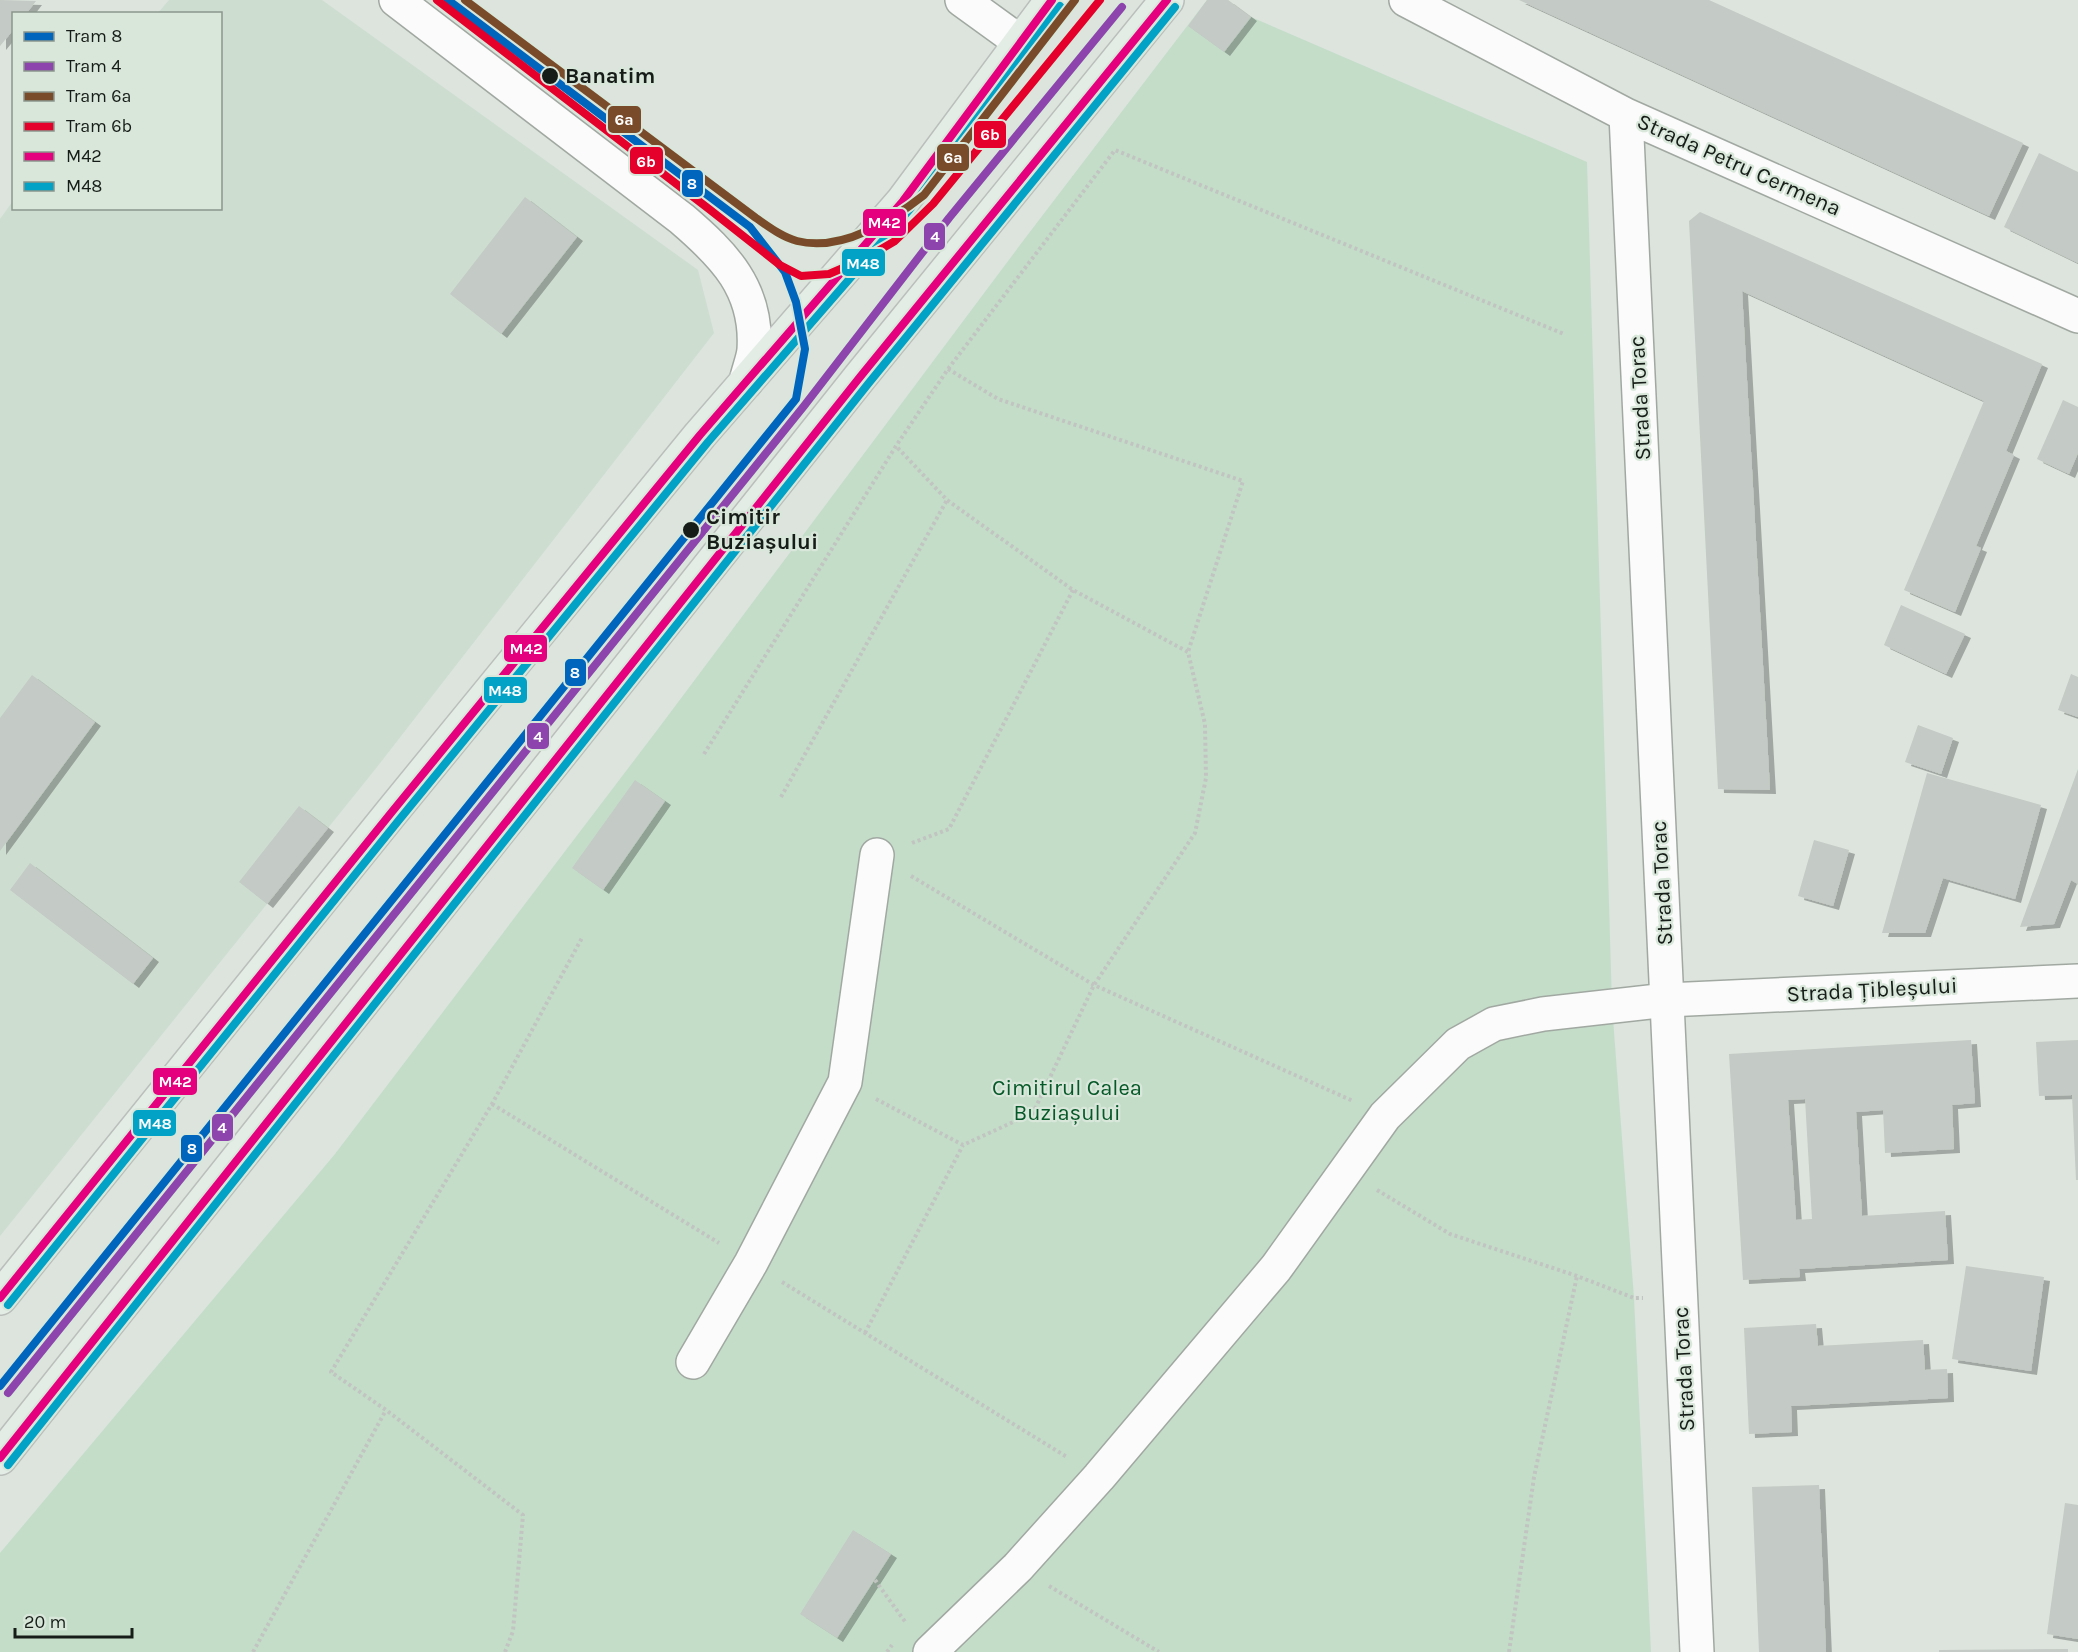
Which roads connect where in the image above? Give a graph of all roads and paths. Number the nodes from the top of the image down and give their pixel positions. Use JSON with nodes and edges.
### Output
{"nodes":[{"id":1,"x":396,"y":0,"type":"edge"},
{"id":2,"x":962,"y":0,"type":"edge"},
{"id":3,"x":1052,"y":0,"type":"edge"},
{"id":4,"x":1167,"y":0,"type":"edge"},
{"id":5,"x":1406,"y":0,"type":"edge"},
{"id":6,"x":1020,"y":42,"type":"junction"},
{"id":7,"x":1626,"y":115,"type":"junction"},
{"id":8,"x":2078,"y":316,"type":"edge"},
{"id":9,"x":1564,"y":334,"type":"dead end"},
{"id":10,"x":948,"y":369,"type":"junction"},
{"id":11,"x":746,"y":382,"type":"junction"},
{"id":12,"x":896,"y":446,"type":"junction"},
{"id":13,"x":948,"y":500,"type":"junction"},
{"id":14,"x":1072,"y":590,"type":"junction"},
{"id":15,"x":1188,"y":652,"type":"junction"},
{"id":16,"x":704,"y":754,"type":"dead end"},
{"id":17,"x":780,"y":797,"type":"dead end"},
{"id":18,"x":877,"y":855,"type":"junction"},
{"id":19,"x":583,"y":936,"type":"dead end"},
{"id":20,"x":2078,"y":981,"type":"edge"},
{"id":21,"x":1094,"y":985,"type":"junction"},
{"id":22,"x":1667,"y":1000,"type":"junction"},
{"id":23,"x":845,"y":1082,"type":"junction"},
{"id":24,"x":492,"y":1104,"type":"junction"},
{"id":25,"x":1385,"y":1116,"type":"junction"},
{"id":26,"x":963,"y":1145,"type":"junction"},
{"id":27,"x":1345,"y":1171,"type":"junction"},
{"id":28,"x":752,"y":1263,"type":"junction"},
{"id":29,"x":1577,"y":1276,"type":"junction"},
{"id":30,"x":0,"y":1298,"type":"edge"},
{"id":31,"x":1681,"y":1299,"type":"junction"},
{"id":32,"x":866,"y":1333,"type":"junction"},
{"id":33,"x":693,"y":1362,"type":"dead end"},
{"id":34,"x":386,"y":1410,"type":"junction"},
{"id":35,"x":0,"y":1458,"type":"edge"},
{"id":36,"x":1099,"y":1477,"type":"junction"},
{"id":37,"x":1018,"y":1568,"type":"junction"},
{"id":38,"x":875,"y":1580,"type":"dead end"},
{"id":39,"x":907,"y":1626,"type":"dead end"},
{"id":40,"x":253,"y":1652,"type":"edge"},
{"id":41,"x":505,"y":1652,"type":"edge"},
{"id":42,"x":930,"y":1652,"type":"edge"},
{"id":43,"x":1159,"y":1652,"type":"edge"},
{"id":44,"x":1509,"y":1652,"type":"edge"},
{"id":45,"x":1696,"y":1652,"type":"edge"}],
"edges":[{"from":1,"to":11,"type":"street"},
{"from":2,"to":6,"type":"street"},
{"from":3,"to":6,"type":"main road"},
{"from":4,"to":35,"type":"main road"},
{"from":5,"to":7,"type":"street","name":"Strada Petru Cermena"},
{"from":6,"to":11,"type":"main road"},
{"from":7,"to":8,"type":"street","name":"Strada Petru Cermena"},
{"from":7,"to":22,"type":"street","name":"Strada Torac"},
{"from":9,"to":10,"type":"path"},
{"from":10,"to":12,"type":"path"},
{"from":10,"to":15,"type":"path"},
{"from":11,"to":30,"type":"main road"},
{"from":12,"to":13,"type":"path"},
{"from":12,"to":16,"type":"path"},
{"from":13,"to":14,"type":"path"},
{"from":13,"to":17,"type":"path"},
{"from":14,"to":15,"type":"path"},
{"from":14,"to":18,"type":"path"},
{"from":15,"to":21,"type":"path"},
{"from":18,"to":21,"type":"path"},
{"from":18,"to":23,"type":"street"},
{"from":19,"to":24,"type":"path"},
{"from":20,"to":22,"type":"street","name":"Strada Țibleșului"},
{"from":21,"to":25,"type":"path"},
{"from":21,"to":26,"type":"path"},
{"from":22,"to":25,"type":"street","name":"Strada Țibleșului"},
{"from":22,"to":31,"type":"street","name":"Strada Torac"},
{"from":23,"to":26,"type":"path"},
{"from":23,"to":28,"type":"street"},
{"from":24,"to":28,"type":"path"},
{"from":24,"to":34,"type":"path"},
{"from":25,"to":27,"type":"street","name":"Strada Țibleșului"},
{"from":26,"to":32,"type":"path"},
{"from":27,"to":29,"type":"path"},
{"from":27,"to":36,"type":"street","name":"Strada Țibleșului"},
{"from":28,"to":32,"type":"path"},
{"from":28,"to":33,"type":"street"},
{"from":29,"to":31,"type":"path"},
{"from":29,"to":44,"type":"path"},
{"from":31,"to":45,"type":"street","name":"Strada Torac"},
{"from":32,"to":36,"type":"path"},
{"from":34,"to":40,"type":"path"},
{"from":34,"to":41,"type":"path"},
{"from":36,"to":37,"type":"street","name":"Strada Țibleșului"},
{"from":37,"to":42,"type":"street","name":"Strada Țibleșului"},
{"from":37,"to":43,"type":"path"},
{"from":38,"to":39,"type":"path"}]}
